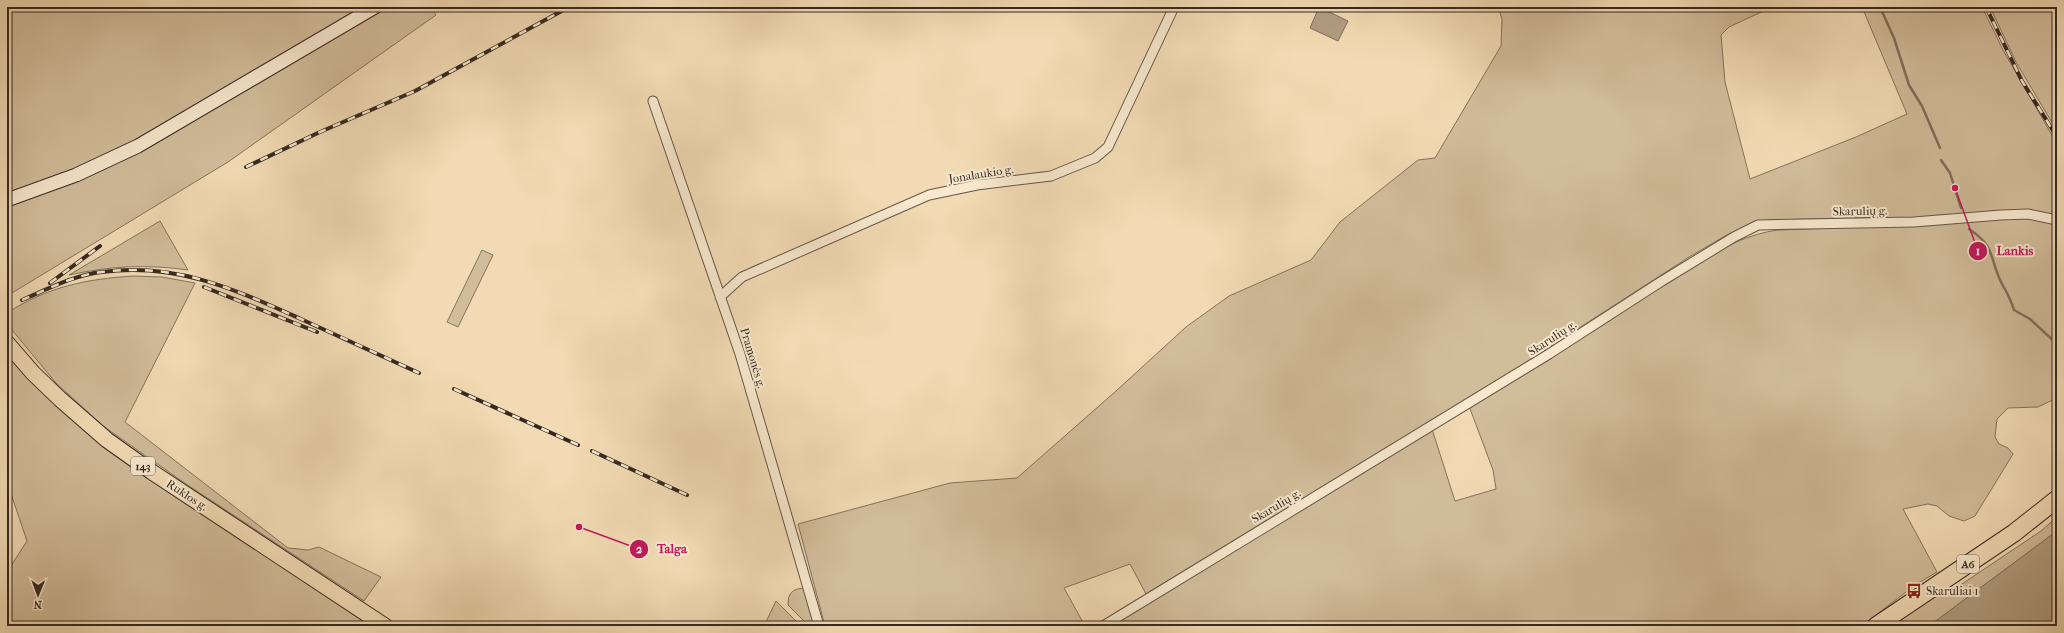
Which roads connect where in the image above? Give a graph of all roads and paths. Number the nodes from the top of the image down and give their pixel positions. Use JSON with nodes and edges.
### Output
{"nodes":[{"id":1,"x":375,"y":7,"type":"edge"},
{"id":2,"x":1174,"y":7,"type":"edge"},
{"id":3,"x":653,"y":101,"type":"dead end"},
{"id":4,"x":7,"y":200,"type":"edge"},
{"id":5,"x":2057,"y":220,"type":"edge"},
{"id":6,"x":720,"y":297,"type":"junction"},
{"id":7,"x":7,"y":343,"type":"edge"},
{"id":8,"x":2057,"y":499,"type":"edge"},
{"id":9,"x":385,"y":626,"type":"edge"},
{"id":10,"x":819,"y":626,"type":"edge"},
{"id":11,"x":1103,"y":626,"type":"edge"},
{"id":12,"x":1876,"y":626,"type":"edge"}],
"edges":[{"from":1,"to":4,"type":"main road"},
{"from":2,"to":6,"type":"street","name":"Jonalaukio g."},
{"from":3,"to":6,"type":"street","name":"Pramonės g."},
{"from":5,"to":11,"type":"street","name":"Skarulių g."},
{"from":6,"to":10,"type":"street","name":"Pramonės g."},
{"from":7,"to":9,"type":"main road","name":"Ruklos g.","number":"143"},
{"from":8,"to":12,"type":"highway","number":"A6"}]}
